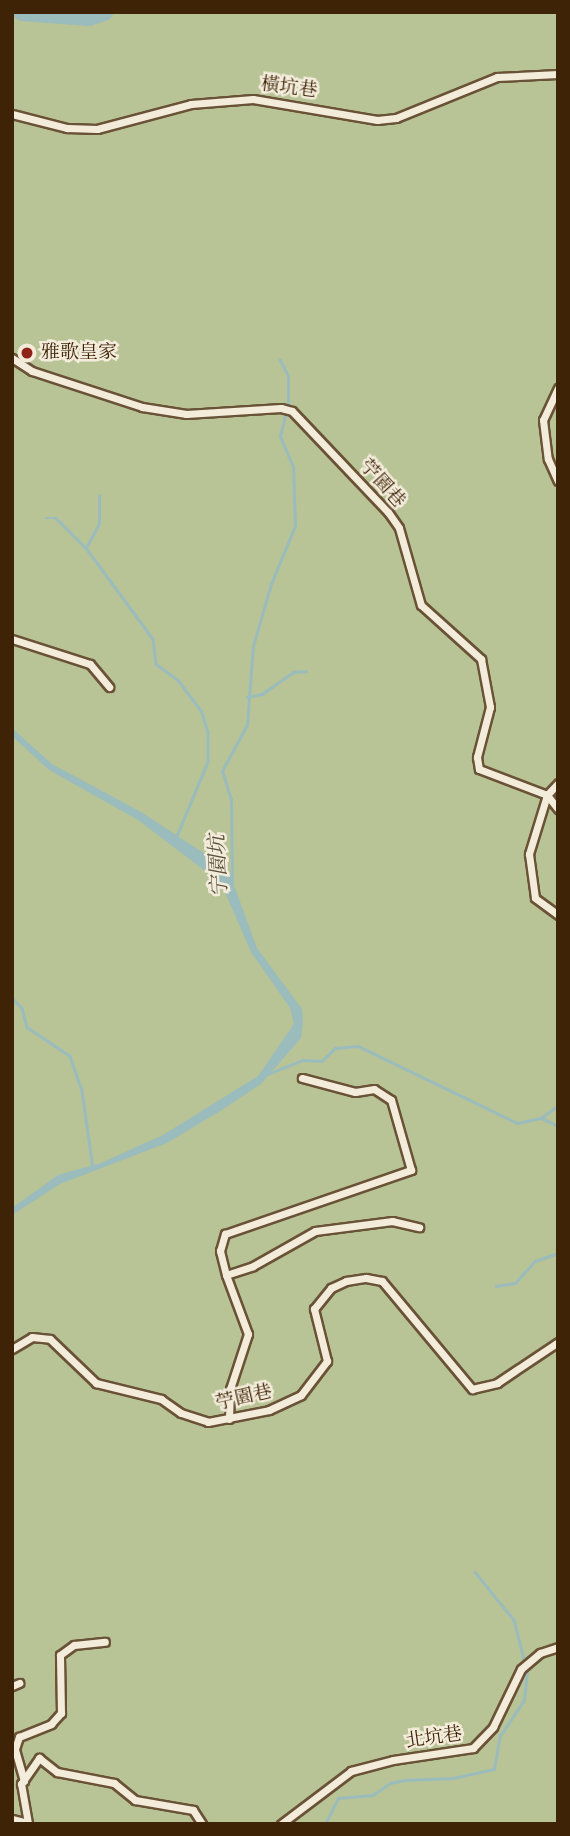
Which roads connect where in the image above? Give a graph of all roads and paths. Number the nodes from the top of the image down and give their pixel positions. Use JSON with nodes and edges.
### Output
{"nodes":[{"id":1,"x":558,"y":74,"type":"edge"},
{"id":2,"x":12,"y":114,"type":"edge"},
{"id":3,"x":12,"y":358,"type":"edge"},
{"id":4,"x":558,"y":388,"type":"edge"},
{"id":5,"x":558,"y":481,"type":"edge"},
{"id":6,"x":12,"y":639,"type":"edge"},
{"id":7,"x":109,"y":687,"type":"dead end"},
{"id":8,"x":558,"y":783,"type":"edge"},
{"id":9,"x":547,"y":795,"type":"junction"},
{"id":10,"x":558,"y":808,"type":"edge"},
{"id":11,"x":558,"y":915,"type":"edge"},
{"id":12,"x":302,"y":1078,"type":"dead end"},
{"id":13,"x":418,"y":1227,"type":"dead end"},
{"id":14,"x":226,"y":1275,"type":"junction"},
{"id":15,"x":558,"y":1342,"type":"edge"},
{"id":16,"x":12,"y":1349,"type":"edge"},
{"id":17,"x":229,"y":1419,"type":"junction"},
{"id":18,"x":105,"y":1642,"type":"dead end"},
{"id":19,"x":558,"y":1647,"type":"edge"},
{"id":20,"x":24,"y":1781,"type":"junction"},
{"id":21,"x":12,"y":1819,"type":"edge"},
{"id":22,"x":202,"y":1824,"type":"edge"},
{"id":23,"x":281,"y":1824,"type":"edge"}],
"edges":[{"from":1,"to":2,"type":"street","name":"橫坑巷"},
{"from":3,"to":9,"type":"street","name":"苧園巷"},
{"from":4,"to":5,"type":"street"},
{"from":6,"to":7,"type":"street"},
{"from":8,"to":9,"type":"street"},
{"from":9,"to":10,"type":"street"},
{"from":9,"to":11,"type":"street"},
{"from":12,"to":14,"type":"street"},
{"from":13,"to":14,"type":"street"},
{"from":14,"to":17,"type":"street"},
{"from":15,"to":17,"type":"street","name":"苧園巷"},
{"from":16,"to":17,"type":"street","name":"苧園巷"},
{"from":18,"to":20,"type":"street"},
{"from":19,"to":23,"type":"street","name":"北坑巷"},
{"from":20,"to":21,"type":"street"},
{"from":20,"to":22,"type":"street"}]}
